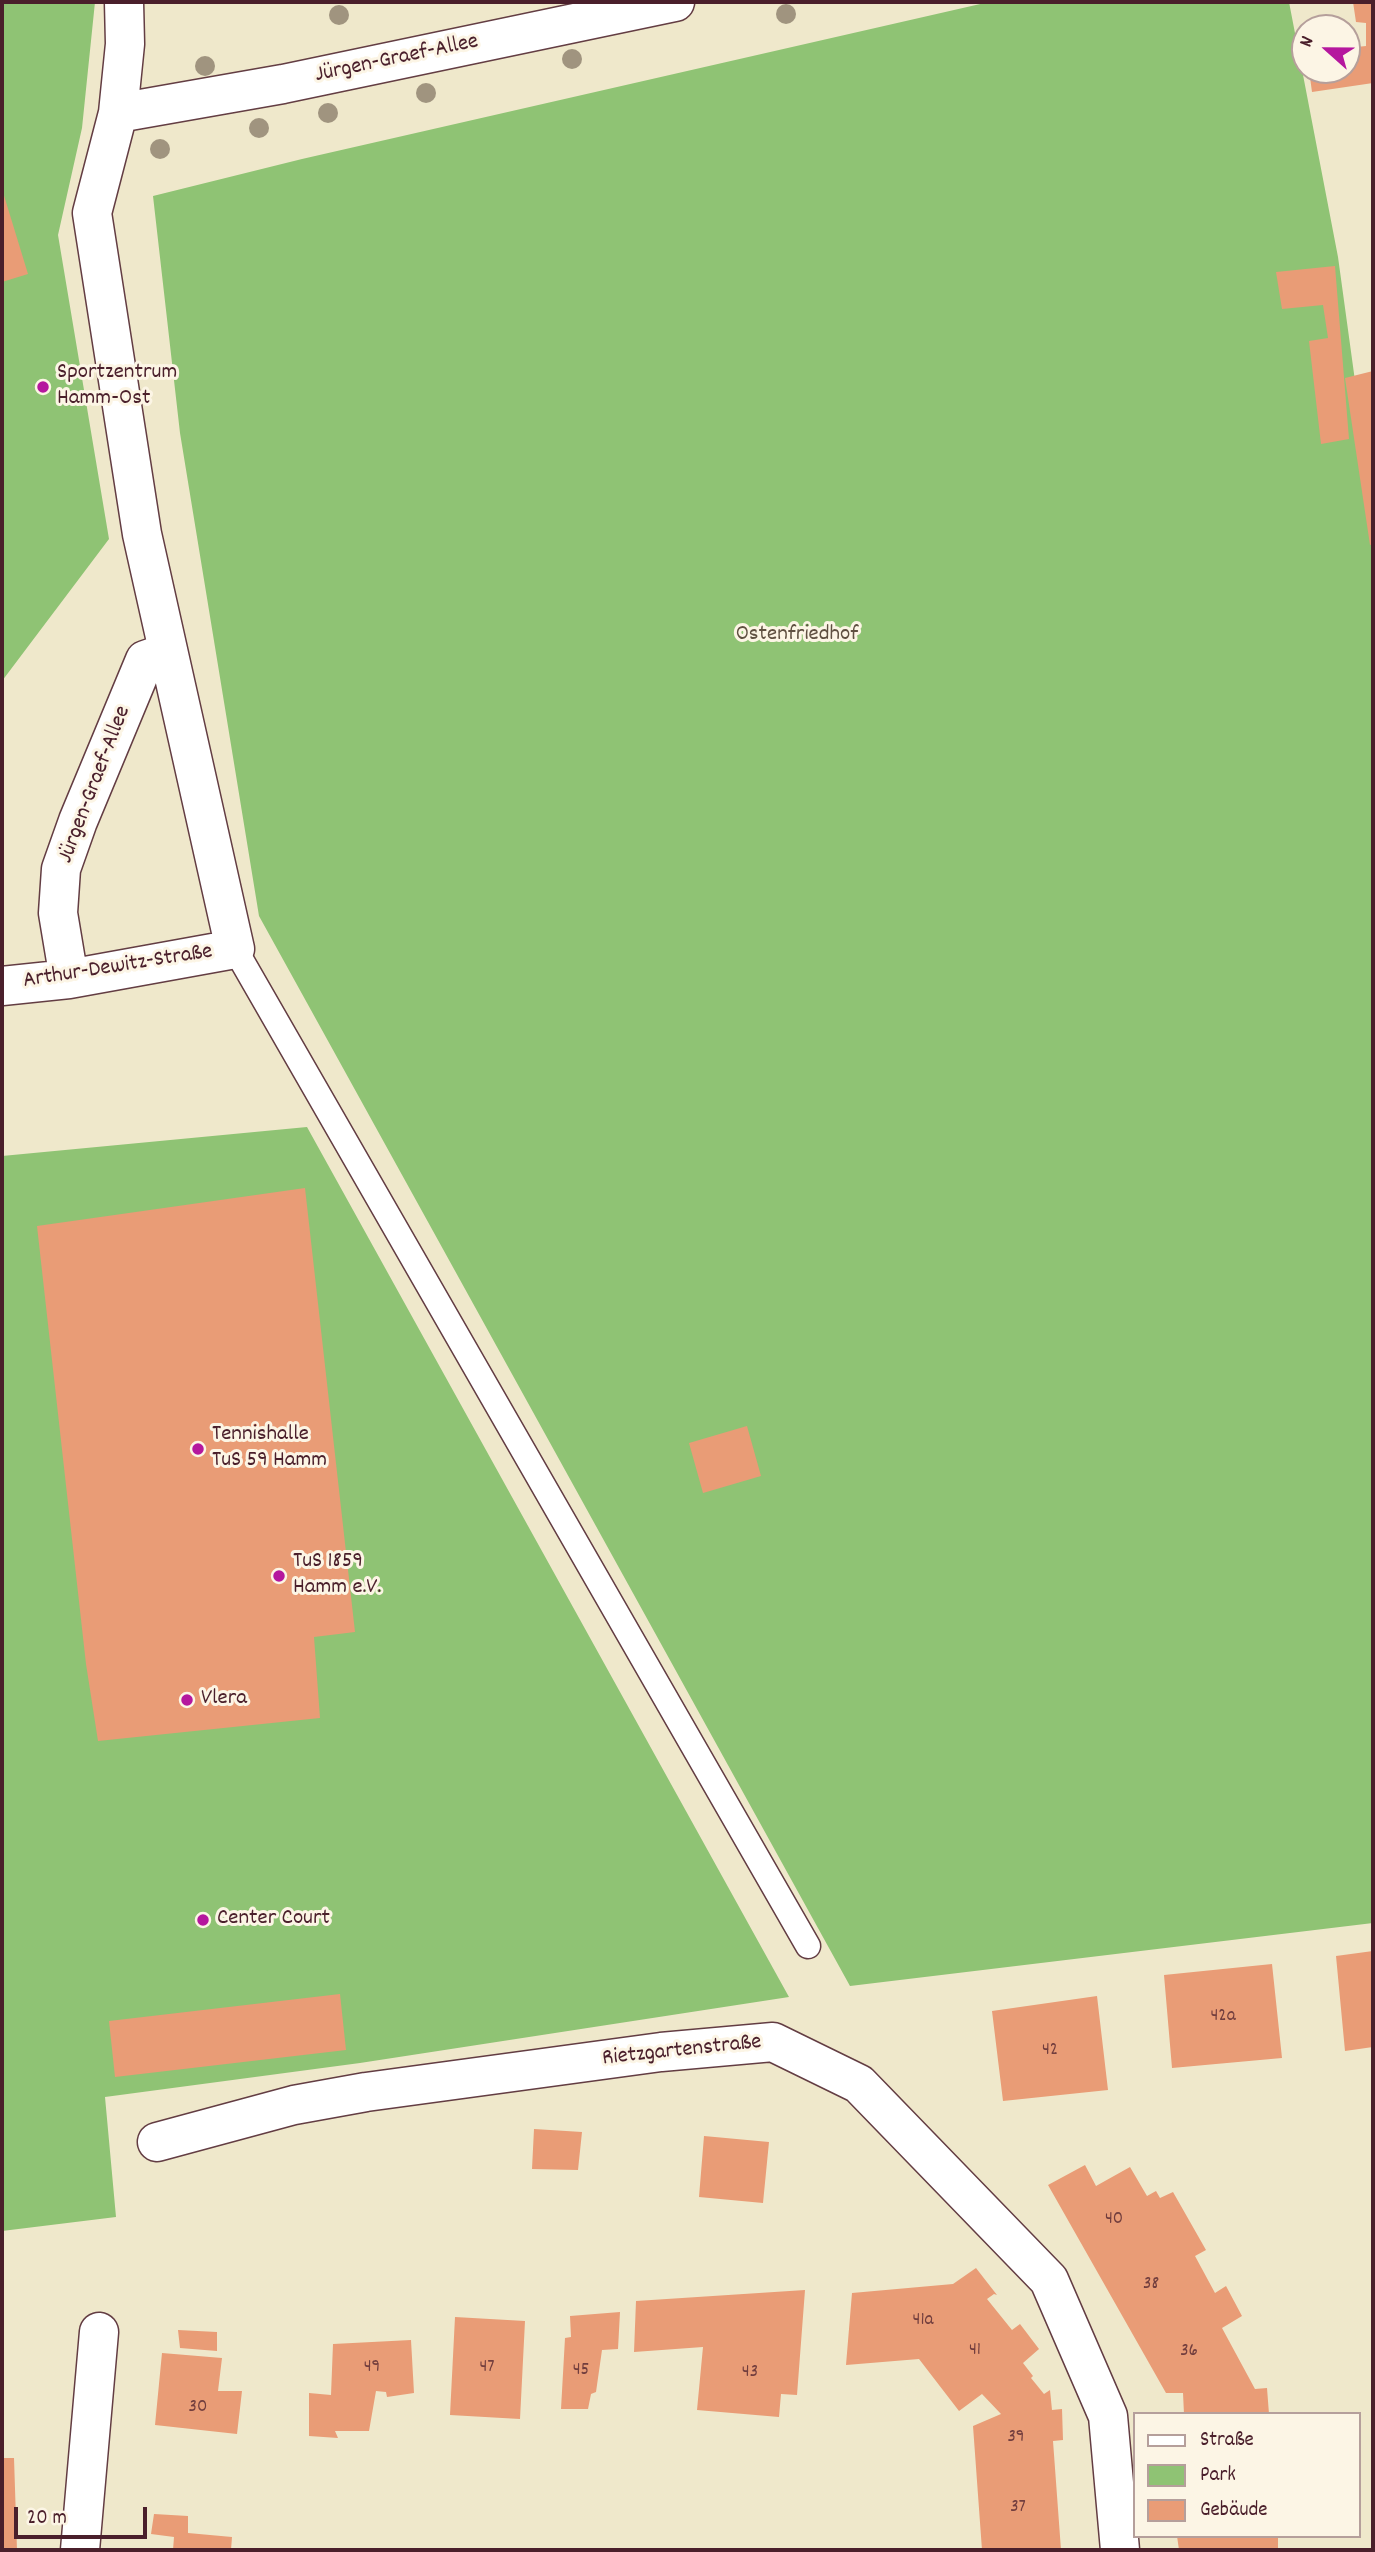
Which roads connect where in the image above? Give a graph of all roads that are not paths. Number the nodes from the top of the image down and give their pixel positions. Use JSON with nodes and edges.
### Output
{"nodes":[{"id":1,"x":124,"y":2,"type":"edge"},
{"id":2,"x":676,"y":2,"type":"edge"},
{"id":3,"x":118,"y":114,"type":"junction"},
{"id":4,"x":168,"y":653,"type":"junction"},
{"id":5,"x":235,"y":949,"type":"junction"},
{"id":6,"x":69,"y":979,"type":"junction"},
{"id":7,"x":2,"y":986,"type":"edge"},
{"id":8,"x":808,"y":1945,"type":"dead end"},
{"id":9,"x":157,"y":2142,"type":"dead end"},
{"id":10,"x":99,"y":2332,"type":"dead end"},
{"id":11,"x":80,"y":2550,"type":"edge"},
{"id":12,"x":1120,"y":2550,"type":"edge"}],
"edges":[{"from":1,"to":3,"type":"street"},
{"from":2,"to":3,"type":"street","name":"Jürgen-Graef-Allee"},
{"from":3,"to":4,"type":"street"},
{"from":4,"to":5,"type":"street"},
{"from":4,"to":6,"type":"street","name":"Jürgen-Graef-Allee"},
{"from":5,"to":6,"type":"street","name":"Arthur-Dewitz-Straße"},
{"from":5,"to":8,"type":"lane"},
{"from":6,"to":7,"type":"street","name":"Arthur-Dewitz-Straße"},
{"from":9,"to":12,"type":"street","name":"Rietzgartenstraße"},
{"from":10,"to":11,"type":"street"}]}
